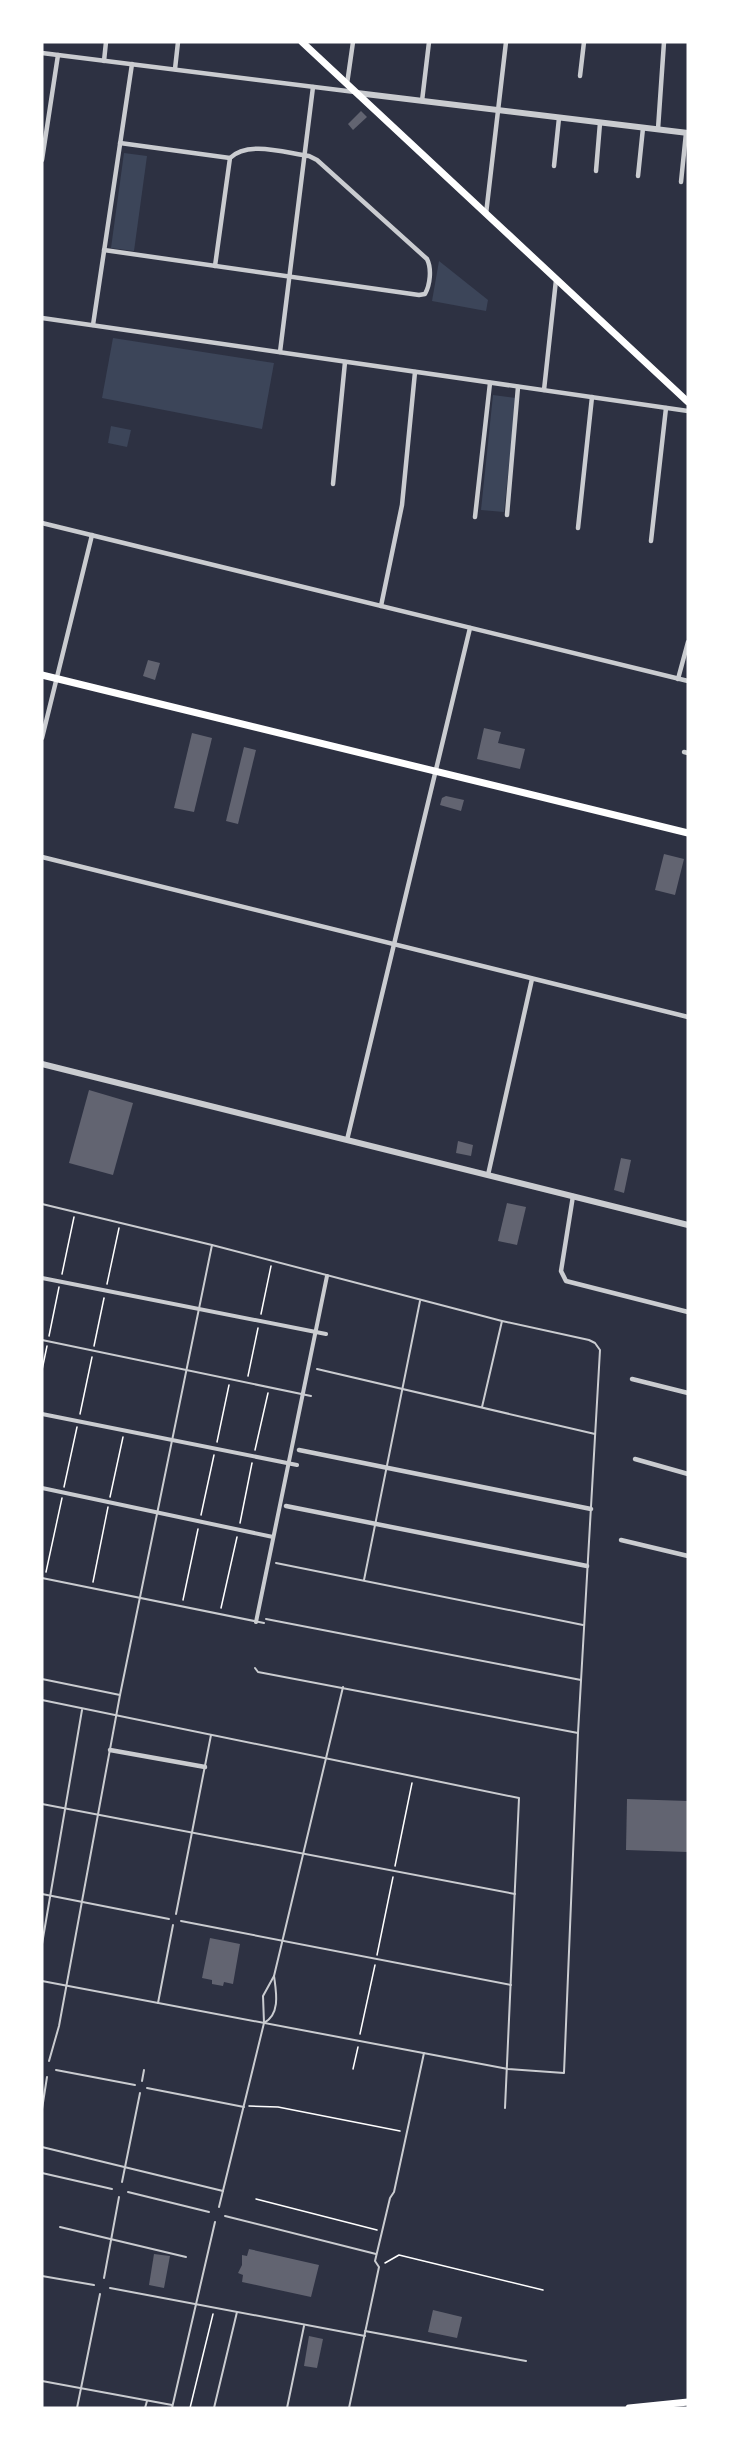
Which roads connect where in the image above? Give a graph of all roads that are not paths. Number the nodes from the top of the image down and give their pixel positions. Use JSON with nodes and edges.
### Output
{"nodes":[{"id":1,"x":106,"y":42,"type":"edge"},
{"id":2,"x":178,"y":42,"type":"edge"},
{"id":3,"x":302,"y":42,"type":"edge"},
{"id":4,"x":352,"y":42,"type":"edge"},
{"id":5,"x":429,"y":42,"type":"edge"},
{"id":6,"x":506,"y":42,"type":"edge"},
{"id":7,"x":584,"y":42,"type":"edge"},
{"id":8,"x":664,"y":42,"type":"edge"},
{"id":9,"x":42,"y":53,"type":"edge"},
{"id":10,"x":58,"y":55,"type":"junction"},
{"id":11,"x":104,"y":61,"type":"junction"},
{"id":12,"x":132,"y":64,"type":"junction"},
{"id":13,"x":175,"y":69,"type":"junction"},
{"id":14,"x":580,"y":76,"type":"dead end"},
{"id":15,"x":347,"y":84,"type":"junction"},
{"id":16,"x":313,"y":87,"type":"junction"},
{"id":17,"x":356,"y":93,"type":"junction"},
{"id":18,"x":422,"y":101,"type":"junction"},
{"id":19,"x":498,"y":110,"type":"junction"},
{"id":20,"x":559,"y":118,"type":"junction"},
{"id":21,"x":600,"y":123,"type":"junction"},
{"id":22,"x":643,"y":128,"type":"junction"},
{"id":23,"x":658,"y":129,"type":"junction"},
{"id":24,"x":687,"y":133,"type":"edge"},
{"id":25,"x":120,"y":143,"type":"junction"},
{"id":26,"x":304,"y":156,"type":"junction"},
{"id":27,"x":230,"y":158,"type":"junction"},
{"id":28,"x":42,"y":160,"type":"edge"},
{"id":29,"x":554,"y":166,"type":"dead end"},
{"id":30,"x":596,"y":171,"type":"dead end"},
{"id":31,"x":638,"y":176,"type":"dead end"},
{"id":32,"x":681,"y":182,"type":"dead end"},
{"id":33,"x":486,"y":214,"type":"junction"},
{"id":34,"x":104,"y":250,"type":"junction"},
{"id":35,"x":215,"y":266,"type":"junction"},
{"id":36,"x":289,"y":277,"type":"junction"},
{"id":37,"x":556,"y":279,"type":"junction"},
{"id":38,"x":42,"y":318,"type":"edge"},
{"id":39,"x":93,"y":325,"type":"junction"},
{"id":40,"x":280,"y":352,"type":"junction"},
{"id":41,"x":345,"y":362,"type":"junction"},
{"id":42,"x":415,"y":372,"type":"junction"},
{"id":43,"x":490,"y":383,"type":"junction"},
{"id":44,"x":518,"y":387,"type":"junction"},
{"id":45,"x":544,"y":390,"type":"junction"},
{"id":46,"x":592,"y":398,"type":"junction"},
{"id":47,"x":688,"y":402,"type":"edge"},
{"id":48,"x":666,"y":408,"type":"junction"},
{"id":49,"x":688,"y":411,"type":"edge"},
{"id":50,"x":333,"y":484,"type":"dead end"},
{"id":51,"x":507,"y":515,"type":"dead end"},
{"id":52,"x":475,"y":517,"type":"dead end"},
{"id":53,"x":42,"y":523,"type":"edge"},
{"id":54,"x":578,"y":528,"type":"dead end"},
{"id":55,"x":92,"y":535,"type":"junction"},
{"id":56,"x":651,"y":541,"type":"dead end"},
{"id":57,"x":381,"y":606,"type":"junction"},
{"id":58,"x":470,"y":628,"type":"junction"},
{"id":59,"x":688,"y":642,"type":"edge"},
{"id":60,"x":42,"y":675,"type":"edge"},
{"id":61,"x":57,"y":679,"type":"junction"},
{"id":62,"x":678,"y":679,"type":"junction"},
{"id":63,"x":688,"y":681,"type":"edge"},
{"id":64,"x":42,"y":738,"type":"edge"},
{"id":65,"x":436,"y":771,"type":"junction"},
{"id":66,"x":687,"y":830,"type":"edge"},
{"id":67,"x":42,"y":857,"type":"edge"},
{"id":68,"x":394,"y":945,"type":"junction"},
{"id":69,"x":532,"y":979,"type":"junction"},
{"id":70,"x":688,"y":1017,"type":"edge"},
{"id":71,"x":42,"y":1064,"type":"edge"},
{"id":72,"x":347,"y":1140,"type":"junction"},
{"id":73,"x":488,"y":1175,"type":"junction"},
{"id":74,"x":573,"y":1196,"type":"junction"},
{"id":75,"x":42,"y":1204,"type":"edge"},
{"id":76,"x":688,"y":1225,"type":"edge"},
{"id":77,"x":212,"y":1245,"type":"junction"},
{"id":78,"x":327,"y":1276,"type":"junction"},
{"id":79,"x":42,"y":1278,"type":"edge"},
{"id":80,"x":420,"y":1300,"type":"junction"},
{"id":81,"x":199,"y":1310,"type":"junction"},
{"id":82,"x":688,"y":1312,"type":"edge"},
{"id":83,"x":502,"y":1320,"type":"junction"},
{"id":84,"x":315,"y":1333,"type":"junction"},
{"id":85,"x":326,"y":1334,"type":"dead end"},
{"id":86,"x":42,"y":1340,"type":"edge"},
{"id":87,"x":187,"y":1369,"type":"junction"},
{"id":88,"x":317,"y":1369,"type":"dead end"},
{"id":89,"x":632,"y":1379,"type":"dead end"},
{"id":90,"x":403,"y":1388,"type":"junction"},
{"id":91,"x":303,"y":1393,"type":"junction"},
{"id":92,"x":688,"y":1393,"type":"edge"},
{"id":93,"x":310,"y":1396,"type":"dead end"},
{"id":94,"x":482,"y":1407,"type":"junction"},
{"id":95,"x":42,"y":1414,"type":"edge"},
{"id":96,"x":596,"y":1434,"type":"junction"},
{"id":97,"x":172,"y":1440,"type":"junction"},
{"id":98,"x":299,"y":1450,"type":"dead end"},
{"id":99,"x":635,"y":1459,"type":"dead end"},
{"id":100,"x":288,"y":1463,"type":"junction"},
{"id":101,"x":297,"y":1465,"type":"dead end"},
{"id":102,"x":387,"y":1467,"type":"junction"},
{"id":103,"x":688,"y":1474,"type":"edge"},
{"id":104,"x":42,"y":1488,"type":"edge"},
{"id":105,"x":286,"y":1506,"type":"dead end"},
{"id":106,"x":591,"y":1509,"type":"junction"},
{"id":107,"x":157,"y":1513,"type":"junction"},
{"id":108,"x":376,"y":1523,"type":"junction"},
{"id":109,"x":273,"y":1537,"type":"junction"},
{"id":110,"x":621,"y":1540,"type":"dead end"},
{"id":111,"x":688,"y":1556,"type":"edge"},
{"id":112,"x":276,"y":1563,"type":"dead end"},
{"id":113,"x":587,"y":1566,"type":"junction"},
{"id":114,"x":44,"y":1578,"type":"edge"},
{"id":115,"x":364,"y":1580,"type":"junction"},
{"id":116,"x":140,"y":1598,"type":"junction"},
{"id":117,"x":266,"y":1619,"type":"dead end"},
{"id":118,"x":256,"y":1622,"type":"junction"},
{"id":119,"x":264,"y":1623,"type":"dead end"},
{"id":120,"x":583,"y":1625,"type":"junction"},
{"id":121,"x":255,"y":1668,"type":"dead end"},
{"id":122,"x":42,"y":1679,"type":"edge"},
{"id":123,"x":581,"y":1680,"type":"junction"},
{"id":124,"x":343,"y":1687,"type":"junction"},
{"id":125,"x":120,"y":1695,"type":"junction"},
{"id":126,"x":42,"y":1700,"type":"edge"},
{"id":127,"x":82,"y":1709,"type":"junction"},
{"id":128,"x":116,"y":1716,"type":"junction"},
{"id":129,"x":578,"y":1733,"type":"junction"},
{"id":130,"x":212,"y":1735,"type":"junction"},
{"id":131,"x":110,"y":1750,"type":"junction"},
{"id":132,"x":326,"y":1758,"type":"junction"},
{"id":133,"x":205,"y":1767,"type":"junction"},
{"id":134,"x":42,"y":1804,"type":"edge"},
{"id":135,"x":65,"y":1809,"type":"junction"},
{"id":136,"x":98,"y":1815,"type":"junction"},
{"id":137,"x":192,"y":1833,"type":"junction"},
{"id":138,"x":303,"y":1854,"type":"junction"},
{"id":139,"x":42,"y":1894,"type":"edge"},
{"id":140,"x":515,"y":1894,"type":"junction"},
{"id":141,"x":50,"y":1896,"type":"junction"},
{"id":142,"x":82,"y":1902,"type":"junction"},
{"id":143,"x":176,"y":1914,"type":"dead end"},
{"id":144,"x":169,"y":1919,"type":"dead end"},
{"id":145,"x":181,"y":1921,"type":"dead end"},
{"id":146,"x":173,"y":1925,"type":"dead end"},
{"id":147,"x":282,"y":1940,"type":"junction"},
{"id":148,"x":42,"y":1944,"type":"edge"},
{"id":149,"x":274,"y":1976,"type":"junction"},
{"id":150,"x":42,"y":1981,"type":"edge"},
{"id":151,"x":66,"y":1985,"type":"junction"},
{"id":152,"x":511,"y":1985,"type":"junction"},
{"id":153,"x":158,"y":2003,"type":"junction"},
{"id":154,"x":264,"y":2023,"type":"junction"},
{"id":155,"x":424,"y":2053,"type":"junction"},
{"id":156,"x":49,"y":2061,"type":"dead end"},
{"id":157,"x":508,"y":2069,"type":"junction"},
{"id":158,"x":56,"y":2070,"type":"dead end"},
{"id":159,"x":144,"y":2070,"type":"dead end"},
{"id":160,"x":47,"y":2077,"type":"dead end"},
{"id":161,"x":142,"y":2081,"type":"dead end"},
{"id":162,"x":135,"y":2085,"type":"dead end"},
{"id":163,"x":147,"y":2088,"type":"dead end"},
{"id":164,"x":140,"y":2093,"type":"dead end"},
{"id":165,"x":244,"y":2107,"type":"junction"},
{"id":166,"x":506,"y":2108,"type":"dead end"},
{"id":167,"x":42,"y":2109,"type":"edge"},
{"id":168,"x":42,"y":2147,"type":"edge"},
{"id":169,"x":125,"y":2167,"type":"junction"},
{"id":170,"x":42,"y":2173,"type":"edge"},
{"id":171,"x":122,"y":2182,"type":"dead end"},
{"id":172,"x":112,"y":2189,"type":"dead end"},
{"id":173,"x":223,"y":2191,"type":"junction"},
{"id":174,"x":128,"y":2192,"type":"dead end"},
{"id":175,"x":119,"y":2197,"type":"dead end"},
{"id":176,"x":219,"y":2207,"type":"dead end"},
{"id":177,"x":209,"y":2212,"type":"dead end"},
{"id":178,"x":225,"y":2216,"type":"dead end"},
{"id":179,"x":215,"y":2222,"type":"dead end"},
{"id":180,"x":60,"y":2227,"type":"dead end"},
{"id":181,"x":111,"y":2239,"type":"junction"},
{"id":182,"x":376,"y":2254,"type":"junction"},
{"id":183,"x":186,"y":2257,"type":"dead end"},
{"id":184,"x":42,"y":2276,"type":"edge"},
{"id":185,"x":104,"y":2278,"type":"dead end"},
{"id":186,"x":94,"y":2285,"type":"dead end"},
{"id":187,"x":110,"y":2288,"type":"dead end"},
{"id":188,"x":100,"y":2294,"type":"dead end"},
{"id":189,"x":196,"y":2304,"type":"junction"},
{"id":190,"x":237,"y":2312,"type":"junction"},
{"id":191,"x":304,"y":2325,"type":"junction"},
{"id":192,"x":366,"y":2331,"type":"junction"},
{"id":193,"x":364,"y":2336,"type":"junction"},
{"id":194,"x":526,"y":2361,"type":"dead end"},
{"id":195,"x":42,"y":2381,"type":"edge"},
{"id":196,"x":82,"y":2388,"type":"junction"},
{"id":197,"x":147,"y":2401,"type":"junction"},
{"id":198,"x":688,"y":2402,"type":"edge"},
{"id":199,"x":172,"y":2407,"type":"edge"},
{"id":200,"x":77,"y":2408,"type":"edge"},
{"id":201,"x":146,"y":2408,"type":"edge"},
{"id":202,"x":214,"y":2408,"type":"edge"},
{"id":203,"x":287,"y":2408,"type":"edge"},
{"id":204,"x":349,"y":2408,"type":"edge"},
{"id":205,"x":629,"y":2408,"type":"edge"}],
"edges":[{"from":1,"to":11,"type":"street"},
{"from":2,"to":13,"type":"street"},
{"from":3,"to":15,"type":"main road"},
{"from":4,"to":15,"type":"street"},
{"from":5,"to":18,"type":"street"},
{"from":6,"to":19,"type":"street"},
{"from":7,"to":14,"type":"street"},
{"from":8,"to":23,"type":"street"},
{"from":9,"to":10,"type":"street"},
{"from":10,"to":11,"type":"street"},
{"from":10,"to":28,"type":"street"},
{"from":11,"to":12,"type":"street"},
{"from":12,"to":13,"type":"street"},
{"from":12,"to":25,"type":"street"},
{"from":13,"to":16,"type":"street"},
{"from":15,"to":17,"type":"main road"},
{"from":16,"to":17,"type":"street"},
{"from":16,"to":26,"type":"street"},
{"from":17,"to":18,"type":"street"},
{"from":17,"to":33,"type":"main road"},
{"from":18,"to":19,"type":"street"},
{"from":19,"to":20,"type":"street"},
{"from":19,"to":33,"type":"street"},
{"from":20,"to":21,"type":"street"},
{"from":20,"to":29,"type":"street"},
{"from":21,"to":22,"type":"street"},
{"from":21,"to":30,"type":"street"},
{"from":22,"to":23,"type":"street"},
{"from":22,"to":31,"type":"street"},
{"from":23,"to":24,"type":"street"},
{"from":24,"to":32,"type":"street"},
{"from":25,"to":27,"type":"street"},
{"from":25,"to":34,"type":"street"},
{"from":26,"to":27,"type":"street"},
{"from":26,"to":36,"type":"street"},
{"from":26,"to":36,"type":"street"},
{"from":27,"to":35,"type":"street"},
{"from":33,"to":37,"type":"main road"},
{"from":34,"to":35,"type":"street"},
{"from":34,"to":39,"type":"street"},
{"from":35,"to":36,"type":"street"},
{"from":36,"to":40,"type":"street"},
{"from":37,"to":45,"type":"street"},
{"from":37,"to":47,"type":"main road"},
{"from":38,"to":39,"type":"street"},
{"from":39,"to":40,"type":"street"},
{"from":40,"to":41,"type":"street"},
{"from":41,"to":42,"type":"street"},
{"from":41,"to":50,"type":"street"},
{"from":42,"to":43,"type":"street"},
{"from":42,"to":57,"type":"street"},
{"from":43,"to":44,"type":"street"},
{"from":43,"to":52,"type":"street"},
{"from":44,"to":45,"type":"street"},
{"from":44,"to":51,"type":"street"},
{"from":45,"to":46,"type":"street"},
{"from":46,"to":48,"type":"street"},
{"from":46,"to":54,"type":"street"},
{"from":48,"to":49,"type":"street"},
{"from":48,"to":56,"type":"street"},
{"from":53,"to":55,"type":"street"},
{"from":55,"to":57,"type":"street"},
{"from":55,"to":61,"type":"street"},
{"from":57,"to":58,"type":"street"},
{"from":58,"to":62,"type":"street"},
{"from":58,"to":65,"type":"street"},
{"from":59,"to":62,"type":"street"},
{"from":60,"to":61,"type":"main road"},
{"from":61,"to":64,"type":"street"},
{"from":61,"to":65,"type":"main road"},
{"from":62,"to":63,"type":"street"},
{"from":65,"to":66,"type":"main road"},
{"from":65,"to":68,"type":"street"},
{"from":67,"to":68,"type":"street"},
{"from":68,"to":69,"type":"street"},
{"from":68,"to":72,"type":"street"},
{"from":69,"to":70,"type":"street"},
{"from":69,"to":73,"type":"street"},
{"from":71,"to":72,"type":"street"},
{"from":72,"to":73,"type":"street"},
{"from":73,"to":74,"type":"street"},
{"from":74,"to":76,"type":"street"},
{"from":74,"to":82,"type":"street"},
{"from":75,"to":77,"type":"lane"},
{"from":77,"to":78,"type":"lane"},
{"from":77,"to":81,"type":"lane"},
{"from":78,"to":80,"type":"lane"},
{"from":78,"to":84,"type":"street"},
{"from":79,"to":81,"type":"street"},
{"from":80,"to":83,"type":"lane"},
{"from":80,"to":90,"type":"lane"},
{"from":81,"to":84,"type":"street"},
{"from":81,"to":87,"type":"lane"},
{"from":83,"to":94,"type":"lane"},
{"from":83,"to":96,"type":"lane"},
{"from":84,"to":85,"type":"street"},
{"from":84,"to":91,"type":"street"},
{"from":86,"to":87,"type":"lane"},
{"from":87,"to":91,"type":"lane"},
{"from":87,"to":97,"type":"lane"},
{"from":88,"to":90,"type":"lane"},
{"from":89,"to":92,"type":"street"},
{"from":90,"to":94,"type":"lane"},
{"from":90,"to":102,"type":"lane"},
{"from":91,"to":93,"type":"lane"},
{"from":91,"to":100,"type":"street"},
{"from":94,"to":96,"type":"lane"},
{"from":95,"to":97,"type":"street"},
{"from":96,"to":106,"type":"lane"},
{"from":97,"to":100,"type":"street"},
{"from":97,"to":107,"type":"lane"},
{"from":98,"to":102,"type":"street"},
{"from":99,"to":103,"type":"street"},
{"from":100,"to":101,"type":"street"},
{"from":100,"to":109,"type":"street"},
{"from":102,"to":106,"type":"street"},
{"from":102,"to":108,"type":"lane"},
{"from":104,"to":107,"type":"street"},
{"from":105,"to":108,"type":"street"},
{"from":106,"to":113,"type":"lane"},
{"from":107,"to":109,"type":"street"},
{"from":107,"to":116,"type":"lane"},
{"from":108,"to":113,"type":"street"},
{"from":108,"to":115,"type":"lane"},
{"from":109,"to":118,"type":"street"},
{"from":110,"to":111,"type":"street"},
{"from":112,"to":115,"type":"lane"},
{"from":113,"to":120,"type":"lane"},
{"from":114,"to":116,"type":"lane"},
{"from":115,"to":120,"type":"lane"},
{"from":116,"to":118,"type":"lane"},
{"from":116,"to":125,"type":"lane"},
{"from":117,"to":123,"type":"lane"},
{"from":118,"to":119,"type":"lane"},
{"from":120,"to":123,"type":"lane"},
{"from":121,"to":124,"type":"lane"},
{"from":122,"to":125,"type":"lane"},
{"from":123,"to":129,"type":"lane"},
{"from":124,"to":129,"type":"lane"},
{"from":124,"to":132,"type":"lane"},
{"from":125,"to":128,"type":"lane"},
{"from":126,"to":127,"type":"lane"},
{"from":127,"to":128,"type":"lane"},
{"from":127,"to":135,"type":"lane"},
{"from":128,"to":130,"type":"lane"},
{"from":128,"to":131,"type":"lane"},
{"from":129,"to":157,"type":"lane"},
{"from":130,"to":132,"type":"lane"},
{"from":130,"to":133,"type":"lane"},
{"from":131,"to":133,"type":"street"},
{"from":131,"to":136,"type":"lane"},
{"from":132,"to":138,"type":"lane"},
{"from":132,"to":140,"type":"lane"},
{"from":133,"to":137,"type":"lane"},
{"from":134,"to":135,"type":"lane"},
{"from":135,"to":136,"type":"lane"},
{"from":135,"to":141,"type":"lane"},
{"from":136,"to":137,"type":"lane"},
{"from":136,"to":142,"type":"lane"},
{"from":137,"to":138,"type":"lane"},
{"from":137,"to":143,"type":"lane"},
{"from":138,"to":140,"type":"lane"},
{"from":138,"to":147,"type":"lane"},
{"from":139,"to":141,"type":"lane"},
{"from":140,"to":152,"type":"lane"},
{"from":141,"to":142,"type":"lane"},
{"from":141,"to":148,"type":"lane"},
{"from":142,"to":144,"type":"lane"},
{"from":142,"to":151,"type":"lane"},
{"from":145,"to":147,"type":"lane"},
{"from":146,"to":153,"type":"lane"},
{"from":147,"to":149,"type":"lane"},
{"from":147,"to":152,"type":"lane"},
{"from":149,"to":154,"type":"lane"},
{"from":149,"to":154,"type":"lane"},
{"from":150,"to":151,"type":"lane"},
{"from":151,"to":153,"type":"lane"},
{"from":151,"to":156,"type":"lane"},
{"from":152,"to":157,"type":"lane"},
{"from":153,"to":154,"type":"lane"},
{"from":154,"to":155,"type":"lane"},
{"from":154,"to":165,"type":"lane"},
{"from":155,"to":157,"type":"lane"},
{"from":155,"to":182,"type":"lane"},
{"from":157,"to":166,"type":"lane"},
{"from":158,"to":162,"type":"lane"},
{"from":159,"to":161,"type":"lane"},
{"from":160,"to":167,"type":"lane"},
{"from":163,"to":165,"type":"lane"},
{"from":164,"to":169,"type":"lane"},
{"from":165,"to":173,"type":"lane"},
{"from":168,"to":169,"type":"lane"},
{"from":169,"to":171,"type":"lane"},
{"from":169,"to":173,"type":"lane"},
{"from":170,"to":172,"type":"lane"},
{"from":173,"to":176,"type":"lane"},
{"from":174,"to":177,"type":"lane"},
{"from":175,"to":181,"type":"lane"},
{"from":178,"to":182,"type":"lane"},
{"from":179,"to":189,"type":"lane"},
{"from":180,"to":181,"type":"lane"},
{"from":181,"to":183,"type":"lane"},
{"from":181,"to":185,"type":"lane"},
{"from":182,"to":192,"type":"lane"},
{"from":184,"to":186,"type":"lane"},
{"from":187,"to":189,"type":"lane"},
{"from":188,"to":196,"type":"lane"},
{"from":189,"to":190,"type":"lane"},
{"from":189,"to":199,"type":"lane"},
{"from":190,"to":191,"type":"lane"},
{"from":190,"to":202,"type":"lane"},
{"from":191,"to":193,"type":"lane"},
{"from":191,"to":203,"type":"lane"},
{"from":192,"to":193,"type":"lane"},
{"from":192,"to":194,"type":"lane"},
{"from":193,"to":204,"type":"lane"},
{"from":195,"to":196,"type":"lane"},
{"from":196,"to":197,"type":"lane"},
{"from":196,"to":200,"type":"lane"},
{"from":197,"to":199,"type":"lane"},
{"from":197,"to":201,"type":"lane"},
{"from":198,"to":205,"type":"main road"}]}
